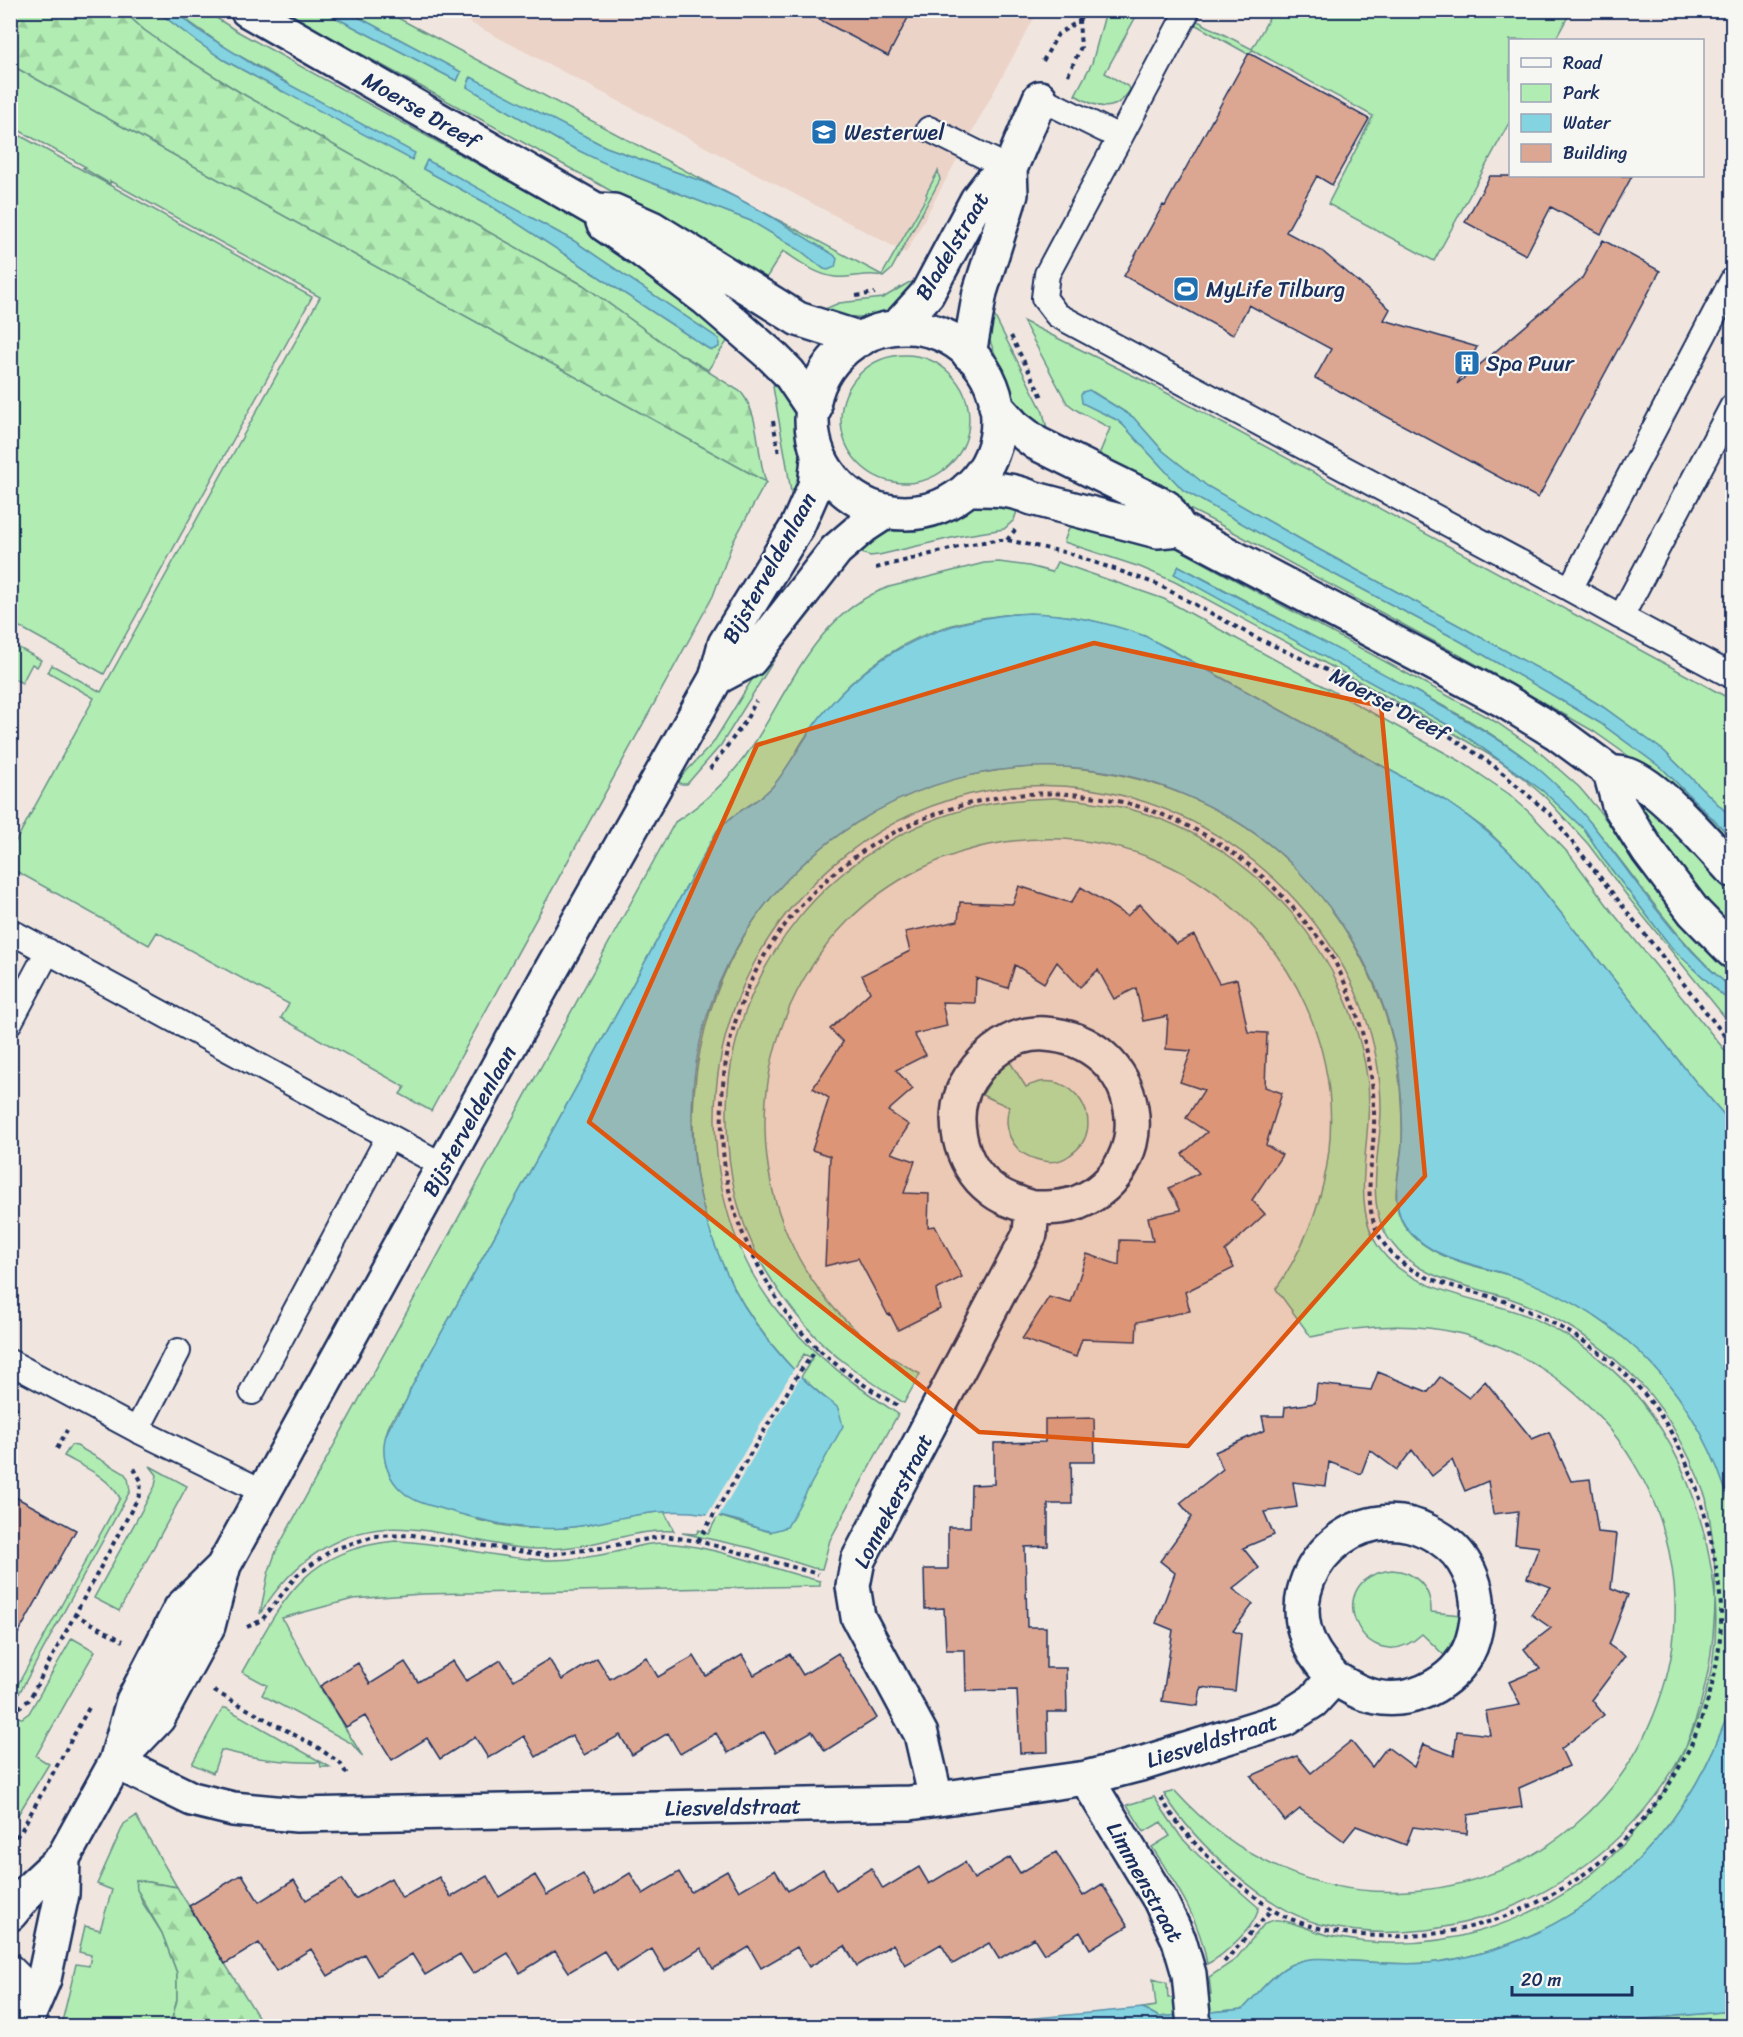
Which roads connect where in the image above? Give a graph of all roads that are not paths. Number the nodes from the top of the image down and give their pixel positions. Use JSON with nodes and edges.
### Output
{"nodes":[{"id":1,"x":247,"y":10,"type":"edge"},
{"id":2,"x":1188,"y":10,"type":"edge"},
{"id":3,"x":1040,"y":98,"type":"joint"},
{"id":4,"x":929,"y":129,"type":"dead end"},
{"id":5,"x":1119,"y":137,"type":"junction"},
{"id":6,"x":1010,"y":169,"type":"junction"},
{"id":7,"x":596,"y":210,"type":"junction"},
{"id":8,"x":1732,"y":281,"type":"edge"},
{"id":9,"x":897,"y":327,"type":"junction"},
{"id":10,"x":861,"y":339,"type":"junction"},
{"id":11,"x":969,"y":354,"type":"junction"},
{"id":12,"x":996,"y":406,"type":"junction"},
{"id":13,"x":1732,"y":407,"type":"edge"},
{"id":14,"x":814,"y":410,"type":"junction"},
{"id":15,"x":818,"y":459,"type":"junction"},
{"id":16,"x":967,"y":489,"type":"junction"},
{"id":17,"x":886,"y":511,"type":"junction"},
{"id":18,"x":1180,"y":529,"type":"junction"},
{"id":19,"x":1570,"y":589,"type":"junction"},
{"id":20,"x":1621,"y":617,"type":"junction"},
{"id":21,"x":1732,"y":676,"type":"edge"},
{"id":22,"x":716,"y":678,"type":"junction"},
{"id":23,"x":1610,"y":772,"type":"junction"},
{"id":24,"x":1732,"y":870,"type":"edge"},
{"id":25,"x":10,"y":931,"type":"edge"},
{"id":26,"x":48,"y":951,"type":"junction"},
{"id":27,"x":1732,"y":951,"type":"edge"},
{"id":28,"x":10,"y":1022,"type":"edge"},
{"id":29,"x":389,"y":1136,"type":"junction"},
{"id":30,"x":444,"y":1166,"type":"junction"},
{"id":31,"x":1032,"y":1208,"type":"junction"},
{"id":32,"x":178,"y":1351,"type":"dead end"},
{"id":33,"x":10,"y":1362,"type":"edge"},
{"id":34,"x":252,"y":1392,"type":"dead end"},
{"id":35,"x":137,"y":1430,"type":"junction"},
{"id":36,"x":264,"y":1492,"type":"junction"},
{"id":37,"x":1334,"y":1678,"type":"junction"},
{"id":38,"x":116,"y":1762,"type":"junction"},
{"id":39,"x":1086,"y":1778,"type":"junction"},
{"id":40,"x":936,"y":1800,"type":"junction"},
{"id":41,"x":63,"y":1858,"type":"junction"},
{"id":42,"x":10,"y":1914,"type":"edge"},
{"id":43,"x":10,"y":1966,"type":"edge"},
{"id":44,"x":27,"y":2018,"type":"edge"},
{"id":45,"x":1194,"y":2026,"type":"edge"}],
"edges":[{"from":1,"to":7,"type":"street","name":"Moerse Dreef"},
{"from":2,"to":5,"type":"lane"},
{"from":3,"to":5,"type":"lane"},
{"from":3,"to":6,"type":"street","name":"Bladelstraat"},
{"from":4,"to":6,"type":"lane"},
{"from":5,"to":19,"type":"lane"},
{"from":6,"to":9,"type":"street","name":"Bladelstraat"},
{"from":6,"to":11,"type":"street","name":"Bladelstraat"},
{"from":7,"to":10,"type":"street","name":"Moerse Dreef"},
{"from":7,"to":14,"type":"street","name":"Moerse Dreef"},
{"from":8,"to":19,"type":"lane"},
{"from":9,"to":10,"type":"street"},
{"from":9,"to":11,"type":"street"},
{"from":10,"to":14,"type":"street"},
{"from":11,"to":12,"type":"street"},
{"from":12,"to":16,"type":"street"},
{"from":12,"to":18,"type":"street"},
{"from":13,"to":20,"type":"lane"},
{"from":14,"to":15,"type":"street"},
{"from":15,"to":17,"type":"street"},
{"from":15,"to":22,"type":"street","name":"Bijsterveldenlaan"},
{"from":16,"to":17,"type":"street"},
{"from":16,"to":18,"type":"street"},
{"from":17,"to":22,"type":"street","name":"Bijsterveldenlaan"},
{"from":18,"to":23,"type":"street"},
{"from":19,"to":20,"type":"lane"},
{"from":20,"to":21,"type":"lane"},
{"from":22,"to":30,"type":"street","name":"Bijsterveldenlaan"},
{"from":23,"to":24,"type":"street"},
{"from":23,"to":27,"type":"street"},
{"from":25,"to":26,"type":"lane"},
{"from":26,"to":28,"type":"lane"},
{"from":26,"to":29,"type":"lane"},
{"from":29,"to":30,"type":"lane"},
{"from":29,"to":34,"type":"lane"},
{"from":30,"to":36,"type":"street","name":"Bijsterveldenlaan"},
{"from":31,"to":31,"type":"street"},
{"from":31,"to":40,"type":"street","name":"Lonnekerstraat"},
{"from":32,"to":35,"type":"lane"},
{"from":33,"to":35,"type":"lane"},
{"from":35,"to":36,"type":"lane"},
{"from":36,"to":38,"type":"street","name":"Bijsterveldenlaan"},
{"from":37,"to":37,"type":"street"},
{"from":37,"to":39,"type":"street","name":"Liesveldstraat"},
{"from":38,"to":40,"type":"street","name":"Liesveldstraat"},
{"from":38,"to":41,"type":"street","name":"Bijsterveldenlaan"},
{"from":39,"to":40,"type":"street","name":"Liesveldstraat"},
{"from":39,"to":45,"type":"street","name":"Limmenstraat"},
{"from":41,"to":42,"type":"street","name":"Bijsterveldenlaan"},
{"from":41,"to":44,"type":"street","name":"Bijsterveldenlaan"},
{"from":43,"to":44,"type":"lane","name":"Bijsterveldenlaan"}]}
